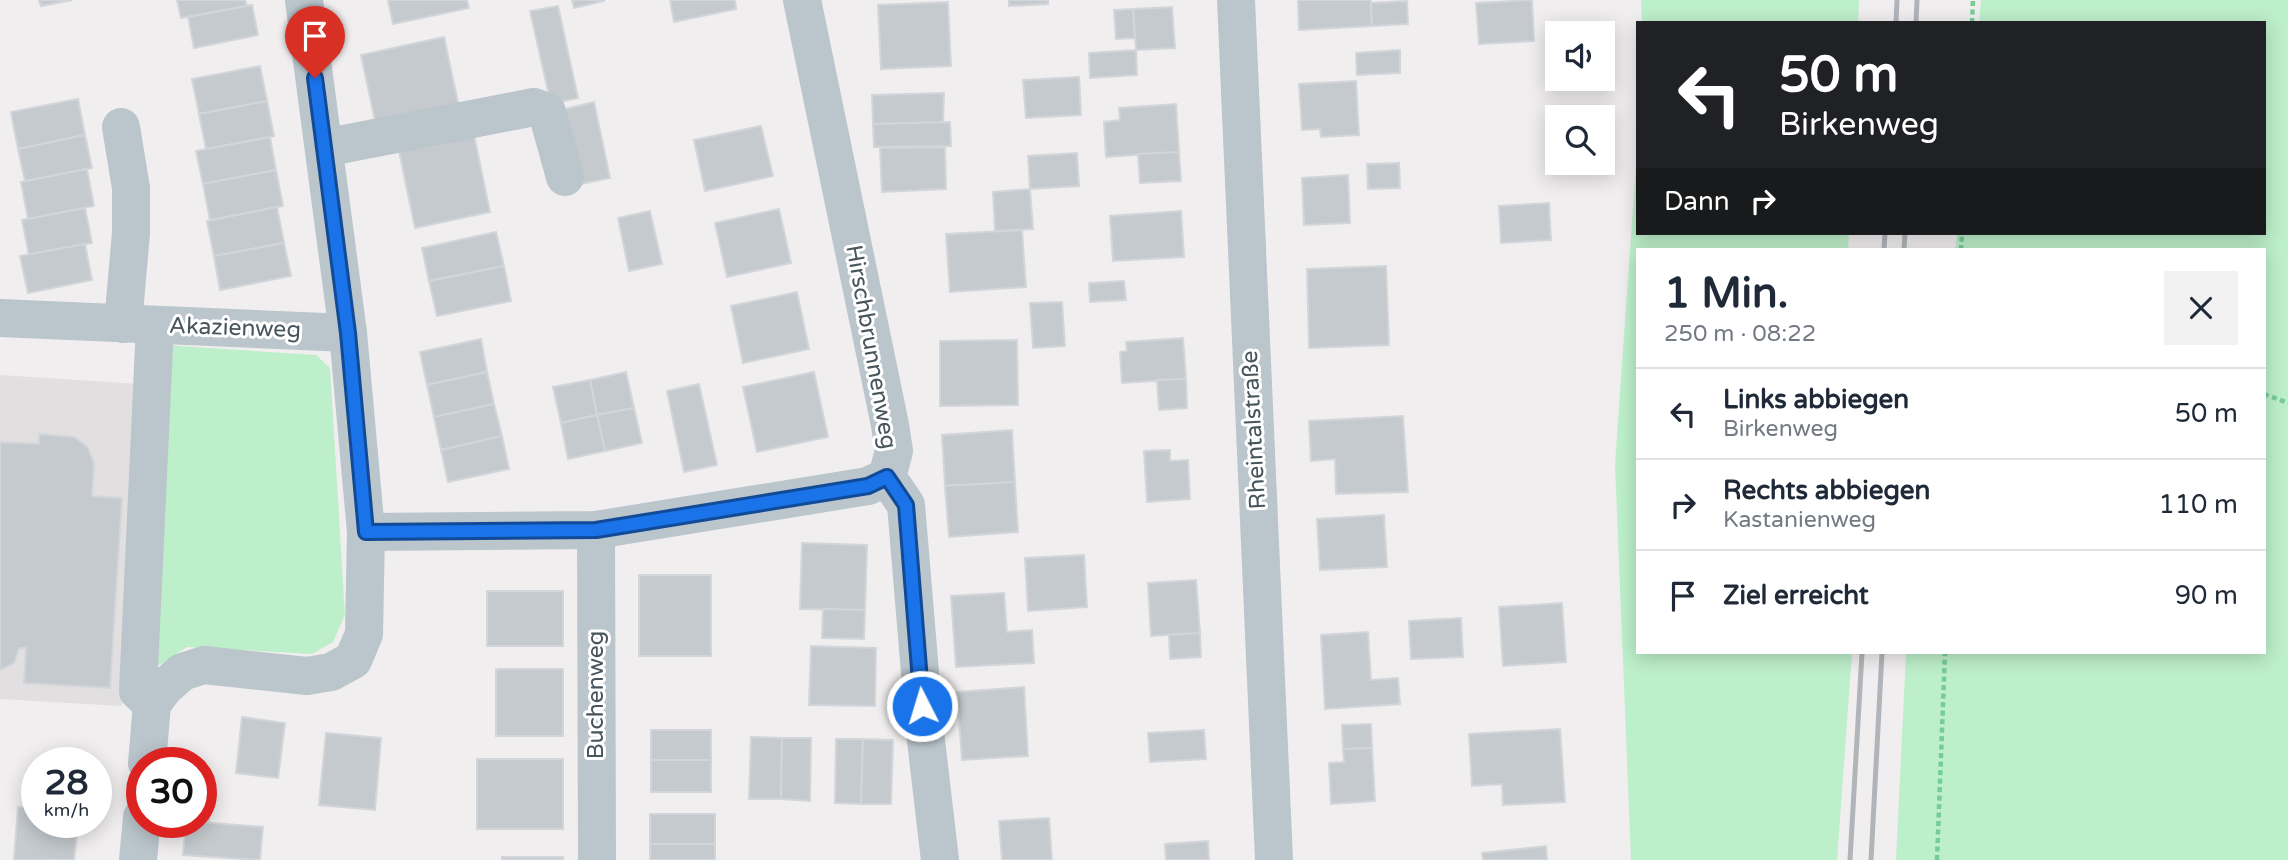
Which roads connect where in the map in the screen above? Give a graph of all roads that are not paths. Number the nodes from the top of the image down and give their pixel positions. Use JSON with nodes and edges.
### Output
{"nodes":[{"id":1,"x":304,"y":0,"type":"edge"},
{"id":2,"x":802,"y":0,"type":"edge"},
{"id":3,"x":1236,"y":0,"type":"edge"},
{"id":4,"x":121,"y":127,"type":"dead end"},
{"id":5,"x":324,"y":148,"type":"junction"},
{"id":6,"x":565,"y":177,"type":"dead end"},
{"id":7,"x":0,"y":318,"type":"edge"},
{"id":8,"x":139,"y":324,"type":"junction"},
{"id":9,"x":348,"y":333,"type":"junction"},
{"id":10,"x":887,"y":477,"type":"junction"},
{"id":11,"x":596,"y":530,"type":"junction"},
{"id":12,"x":366,"y":532,"type":"junction"},
{"id":13,"x":152,"y":704,"type":"junction"},
{"id":14,"x":148,"y":747,"type":"edge"},
{"id":15,"x":140,"y":838,"type":"edge"},
{"id":16,"x":138,"y":860,"type":"edge"},
{"id":17,"x":597,"y":860,"type":"edge"},
{"id":18,"x":940,"y":860,"type":"edge"},
{"id":19,"x":1274,"y":860,"type":"edge"}],
"edges":[{"from":1,"to":5,"type":"street"},
{"from":2,"to":10,"type":"street","name":"Hirschbrunnenweg"},
{"from":3,"to":19,"type":"street","name":"Rheintalstraße"},
{"from":4,"to":8,"type":"street"},
{"from":5,"to":6,"type":"street"},
{"from":5,"to":9,"type":"street"},
{"from":7,"to":8,"type":"street","name":"Akazienweg"},
{"from":8,"to":9,"type":"street","name":"Akazienweg"},
{"from":8,"to":13,"type":"street"},
{"from":9,"to":12,"type":"street"},
{"from":10,"to":11,"type":"street"},
{"from":10,"to":18,"type":"street","name":"Hirschbrunnenweg"},
{"from":11,"to":12,"type":"street"},
{"from":11,"to":17,"type":"street","name":"Buchenweg"},
{"from":12,"to":13,"type":"street"},
{"from":13,"to":14,"type":"street"},
{"from":15,"to":16,"type":"street"}]}
